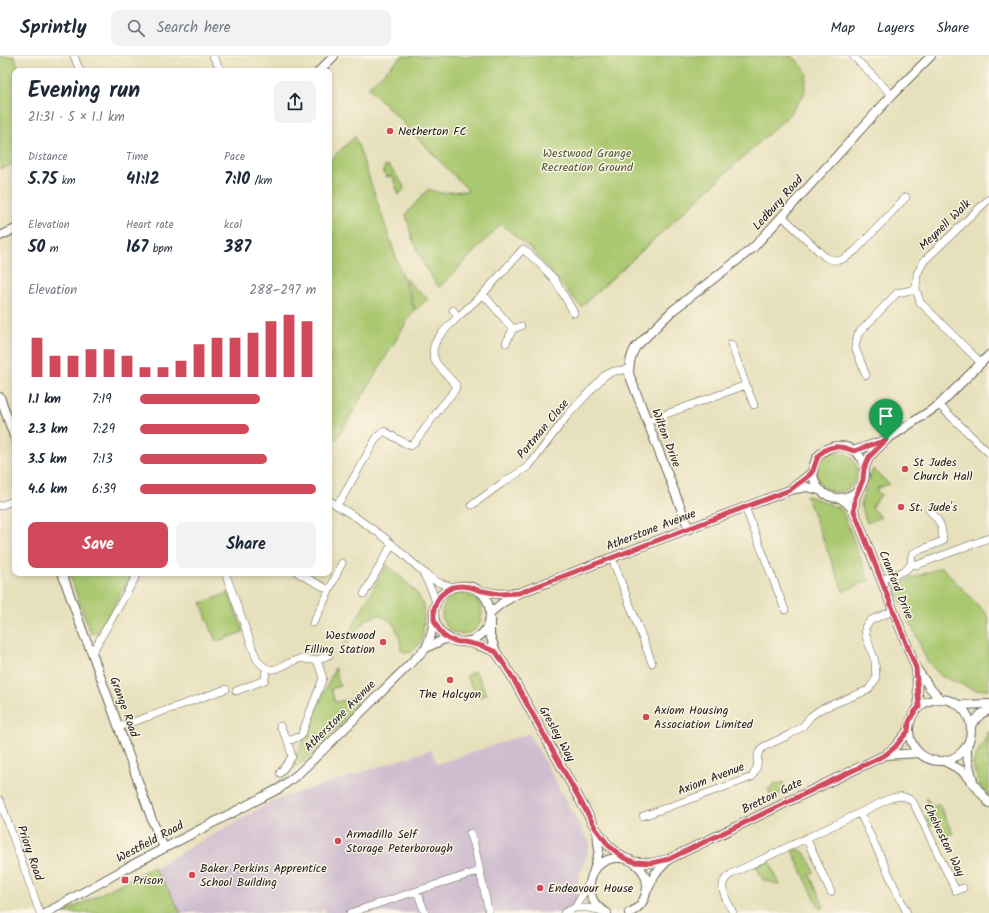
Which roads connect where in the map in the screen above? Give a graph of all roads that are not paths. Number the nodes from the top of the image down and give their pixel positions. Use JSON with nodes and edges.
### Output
{"nodes":[{"id":1,"x":74,"y":56,"type":"edge"},
{"id":2,"x":213,"y":56,"type":"edge"},
{"id":3,"x":334,"y":56,"type":"edge"},
{"id":4,"x":853,"y":56,"type":"edge"},
{"id":5,"x":931,"y":56,"type":"edge"},
{"id":6,"x":79,"y":68,"type":"edge"},
{"id":7,"x":219,"y":68,"type":"edge"},
{"id":8,"x":322,"y":68,"type":"edge"},
{"id":9,"x":892,"y":95,"type":"junction"},
{"id":10,"x":906,"y":197,"type":"dead end"},
{"id":11,"x":989,"y":199,"type":"edge"},
{"id":12,"x":782,"y":216,"type":"junction"},
{"id":13,"x":12,"y":230,"type":"edge"},
{"id":14,"x":0,"y":236,"type":"edge"},
{"id":15,"x":517,"y":245,"type":"dead end"},
{"id":16,"x":523,"y":249,"type":"junction"},
{"id":17,"x":916,"y":289,"type":"junction"},
{"id":18,"x":483,"y":294,"type":"junction"},
{"id":19,"x":453,"y":310,"type":"dead end"},
{"id":20,"x":574,"y":313,"type":"dead end"},
{"id":21,"x":458,"y":317,"type":"junction"},
{"id":22,"x":521,"y":326,"type":"dead end"},
{"id":23,"x":513,"y":329,"type":"junction"},
{"id":24,"x":506,"y":343,"type":"dead end"},
{"id":25,"x":732,"y":344,"type":"dead end"},
{"id":26,"x":631,"y":354,"type":"joint"},
{"id":27,"x":989,"y":354,"type":"edge"},
{"id":28,"x":981,"y":363,"type":"junction"},
{"id":29,"x":629,"y":370,"type":"junction"},
{"id":30,"x":866,"y":375,"type":"dead end"},
{"id":31,"x":746,"y":385,"type":"junction"},
{"id":32,"x":0,"y":397,"type":"edge"},
{"id":33,"x":754,"y":405,"type":"dead end"},
{"id":34,"x":939,"y":405,"type":"junction"},
{"id":35,"x":647,"y":422,"type":"junction"},
{"id":36,"x":12,"y":429,"type":"edge"},
{"id":37,"x":886,"y":440,"type":"junction"},
{"id":38,"x":854,"y":451,"type":"junction"},
{"id":39,"x":989,"y":453,"type":"edge"},
{"id":40,"x":864,"y":469,"type":"junction"},
{"id":41,"x":813,"y":471,"type":"junction"},
{"id":42,"x":860,"y":486,"type":"junction"},
{"id":43,"x":790,"y":490,"type":"junction"},
{"id":44,"x":822,"y":491,"type":"junction"},
{"id":45,"x":840,"y":498,"type":"junction"},
{"id":46,"x":12,"y":501,"type":"edge"},
{"id":47,"x":332,"y":502,"type":"edge"},
{"id":48,"x":336,"y":505,"type":"junction"},
{"id":49,"x":472,"y":505,"type":"dead end"},
{"id":50,"x":0,"y":506,"type":"edge"},
{"id":51,"x":745,"y":507,"type":"junction"},
{"id":52,"x":929,"y":510,"type":"dead end"},
{"id":53,"x":854,"y":511,"type":"junction"},
{"id":54,"x":689,"y":529,"type":"junction"},
{"id":55,"x":989,"y":538,"type":"edge"},
{"id":56,"x":392,"y":544,"type":"junction"},
{"id":57,"x":612,"y":558,"type":"junction"},
{"id":58,"x":342,"y":563,"type":"dead end"},
{"id":59,"x":911,"y":564,"type":"junction"},
{"id":60,"x":422,"y":571,"type":"junction"},
{"id":61,"x":63,"y":576,"type":"edge"},
{"id":62,"x":136,"y":576,"type":"edge"},
{"id":63,"x":226,"y":576,"type":"edge"},
{"id":64,"x":303,"y":576,"type":"edge"},
{"id":65,"x":881,"y":580,"type":"junction"},
{"id":66,"x":453,"y":587,"type":"junction"},
{"id":67,"x":329,"y":590,"type":"junction"},
{"id":68,"x":478,"y":590,"type":"junction"},
{"id":69,"x":519,"y":593,"type":"junction"},
{"id":70,"x":364,"y":594,"type":"dead end"},
{"id":71,"x":436,"y":603,"type":"junction"},
{"id":72,"x":785,"y":610,"type":"dead end"},
{"id":73,"x":894,"y":611,"type":"junction"},
{"id":74,"x":490,"y":617,"type":"junction"},
{"id":75,"x":434,"y":620,"type":"junction"},
{"id":76,"x":313,"y":623,"type":"dead end"},
{"id":77,"x":447,"y":638,"type":"junction"},
{"id":78,"x":464,"y":642,"type":"junction"},
{"id":79,"x":426,"y":648,"type":"junction"},
{"id":80,"x":496,"y":652,"type":"junction"},
{"id":81,"x":92,"y":654,"type":"junction"},
{"id":82,"x":329,"y":655,"type":"dead end"},
{"id":83,"x":317,"y":660,"type":"junction"},
{"id":84,"x":652,"y":663,"type":"dead end"},
{"id":85,"x":266,"y":668,"type":"junction"},
{"id":86,"x":916,"y":668,"type":"junction"},
{"id":87,"x":226,"y":690,"type":"dead end"},
{"id":88,"x":236,"y":691,"type":"dead end"},
{"id":89,"x":940,"y":699,"type":"junction"},
{"id":90,"x":989,"y":704,"type":"edge"},
{"id":91,"x":959,"y":706,"type":"junction"},
{"id":92,"x":919,"y":707,"type":"junction"},
{"id":93,"x":989,"y":710,"type":"edge"},
{"id":94,"x":971,"y":725,"type":"junction"},
{"id":95,"x":280,"y":726,"type":"dead end"},
{"id":96,"x":119,"y":727,"type":"junction"},
{"id":97,"x":908,"y":731,"type":"junction"},
{"id":98,"x":288,"y":741,"type":"junction"},
{"id":99,"x":967,"y":746,"type":"junction"},
{"id":100,"x":919,"y":754,"type":"junction"},
{"id":101,"x":885,"y":755,"type":"junction"},
{"id":102,"x":944,"y":761,"type":"junction"},
{"id":103,"x":280,"y":773,"type":"dead end"},
{"id":104,"x":973,"y":782,"type":"junction"},
{"id":105,"x":267,"y":795,"type":"joint"},
{"id":106,"x":0,"y":800,"type":"edge"},
{"id":107,"x":989,"y":803,"type":"edge"},
{"id":108,"x":860,"y":813,"type":"junction"},
{"id":109,"x":643,"y":816,"type":"dead end"},
{"id":110,"x":596,"y":829,"type":"junction"},
{"id":111,"x":470,"y":833,"type":"dead end"},
{"id":112,"x":806,"y":838,"type":"junction"},
{"id":113,"x":164,"y":848,"type":"junction"},
{"id":114,"x":624,"y":858,"type":"junction"},
{"id":115,"x":669,"y":859,"type":"junction"},
{"id":116,"x":634,"y":862,"type":"junction"},
{"id":117,"x":480,"y":871,"type":"junction"},
{"id":118,"x":593,"y":871,"type":"junction"},
{"id":119,"x":589,"y":883,"type":"junction"},
{"id":120,"x":963,"y":888,"type":"dead end"},
{"id":121,"x":417,"y":891,"type":"junction"},
{"id":122,"x":647,"y":892,"type":"junction"},
{"id":123,"x":830,"y":892,"type":"dead end"},
{"id":124,"x":642,"y":903,"type":"junction"},
{"id":125,"x":575,"y":908,"type":"junction"},
{"id":126,"x":605,"y":912,"type":"edge"},
{"id":127,"x":40,"y":913,"type":"edge"},
{"id":128,"x":46,"y":913,"type":"edge"},
{"id":129,"x":350,"y":913,"type":"edge"},
{"id":130,"x":425,"y":913,"type":"edge"},
{"id":131,"x":489,"y":913,"type":"edge"},
{"id":132,"x":564,"y":913,"type":"edge"},
{"id":133,"x":628,"y":913,"type":"edge"},
{"id":134,"x":640,"y":913,"type":"edge"},
{"id":135,"x":733,"y":913,"type":"edge"},
{"id":136,"x":908,"y":913,"type":"edge"}],
"edges":[{"from":1,"to":6,"type":"street"},
{"from":2,"to":7,"type":"street"},
{"from":3,"to":8,"type":"street"},
{"from":4,"to":9,"type":"street"},
{"from":5,"to":9,"type":"street","name":"Ledbury Road"},
{"from":9,"to":12,"type":"street","name":"Ledbury Road"},
{"from":10,"to":12,"type":"street"},
{"from":11,"to":17,"type":"street","name":"Meynell Walk"},
{"from":12,"to":26,"type":"street","name":"Ledbury Road"},
{"from":13,"to":14,"type":"street"},
{"from":15,"to":16,"type":"street"},
{"from":16,"to":18,"type":"street"},
{"from":16,"to":20,"type":"street"},
{"from":17,"to":28,"type":"street"},
{"from":17,"to":30,"type":"street"},
{"from":18,"to":21,"type":"street"},
{"from":18,"to":23,"type":"street"},
{"from":19,"to":21,"type":"street"},
{"from":21,"to":48,"type":"street"},
{"from":22,"to":23,"type":"street"},
{"from":23,"to":24,"type":"street"},
{"from":25,"to":31,"type":"street"},
{"from":26,"to":29,"type":"street","name":"Wilton Drive"},
{"from":27,"to":28,"type":"street"},
{"from":28,"to":34,"type":"street"},
{"from":29,"to":35,"type":"street","name":"Wilton Drive"},
{"from":29,"to":49,"type":"street","name":"Portman Close"},
{"from":31,"to":33,"type":"street"},
{"from":31,"to":35,"type":"street"},
{"from":32,"to":36,"type":"street"},
{"from":34,"to":37,"type":"street"},
{"from":34,"to":39,"type":"street"},
{"from":35,"to":54,"type":"street","name":"Wilton Drive"},
{"from":37,"to":38,"type":"street"},
{"from":37,"to":40,"type":"street"},
{"from":38,"to":40,"type":"street"},
{"from":38,"to":41,"type":"street"},
{"from":40,"to":42,"type":"street"},
{"from":41,"to":43,"type":"street","name":"Atherstone Avenue"},
{"from":41,"to":44,"type":"street"},
{"from":42,"to":45,"type":"street"},
{"from":42,"to":53,"type":"street"},
{"from":43,"to":44,"type":"street","name":"Atherstone Avenue"},
{"from":43,"to":51,"type":"street","name":"Atherstone Avenue"},
{"from":44,"to":45,"type":"street"},
{"from":45,"to":53,"type":"street","name":"Cranford Drive"},
{"from":46,"to":50,"type":"street"},
{"from":47,"to":48,"type":"street"},
{"from":48,"to":56,"type":"street"},
{"from":51,"to":54,"type":"street","name":"Atherstone Avenue"},
{"from":51,"to":72,"type":"street"},
{"from":52,"to":59,"type":"street"},
{"from":53,"to":65,"type":"street","name":"Cranford Drive"},
{"from":54,"to":57,"type":"street","name":"Atherstone Avenue"},
{"from":55,"to":59,"type":"street"},
{"from":56,"to":60,"type":"street"},
{"from":56,"to":70,"type":"street"},
{"from":57,"to":69,"type":"street","name":"Atherstone Avenue"},
{"from":57,"to":84,"type":"street"},
{"from":58,"to":67,"type":"street"},
{"from":59,"to":65,"type":"street"},
{"from":60,"to":66,"type":"street"},
{"from":60,"to":71,"type":"street"},
{"from":61,"to":81,"type":"street","name":"Grange Road"},
{"from":62,"to":81,"type":"street"},
{"from":63,"to":85,"type":"street"},
{"from":64,"to":67,"type":"street"},
{"from":65,"to":73,"type":"street","name":"Cranford Drive"},
{"from":66,"to":68,"type":"street"},
{"from":66,"to":71,"type":"street"},
{"from":67,"to":76,"type":"street"},
{"from":68,"to":69,"type":"street","name":"Atherstone Avenue"},
{"from":68,"to":74,"type":"street"},
{"from":69,"to":74,"type":"street","name":"Atherstone Avenue"},
{"from":71,"to":75,"type":"street"},
{"from":73,"to":86,"type":"street","name":"Cranford Drive"},
{"from":73,"to":109,"type":"street","name":"Axiom Avenue"},
{"from":74,"to":78,"type":"street"},
{"from":74,"to":80,"type":"street","name":"Gresley Way"},
{"from":75,"to":77,"type":"street"},
{"from":75,"to":79,"type":"street","name":"Atherstone Avenue"},
{"from":77,"to":78,"type":"street"},
{"from":77,"to":79,"type":"street","name":"Atherstone Avenue"},
{"from":78,"to":80,"type":"street"},
{"from":79,"to":105,"type":"street","name":"Atherstone Avenue"},
{"from":80,"to":110,"type":"street","name":"Gresley Way"},
{"from":81,"to":96,"type":"street","name":"Grange Road"},
{"from":82,"to":83,"type":"street"},
{"from":83,"to":85,"type":"street"},
{"from":83,"to":98,"type":"street"},
{"from":85,"to":88,"type":"street"},
{"from":86,"to":89,"type":"street","name":"Cranford Drive"},
{"from":86,"to":92,"type":"street","name":"Cranford Drive"},
{"from":87,"to":96,"type":"street"},
{"from":89,"to":91,"type":"street"},
{"from":89,"to":92,"type":"street"},
{"from":90,"to":91,"type":"street"},
{"from":91,"to":94,"type":"street"},
{"from":92,"to":97,"type":"street"},
{"from":93,"to":94,"type":"street"},
{"from":94,"to":99,"type":"street"},
{"from":95,"to":98,"type":"street"},
{"from":96,"to":113,"type":"street","name":"Grange Road"},
{"from":97,"to":100,"type":"street"},
{"from":97,"to":101,"type":"street","name":"Bretton Gate"},
{"from":98,"to":103,"type":"street"},
{"from":99,"to":102,"type":"street"},
{"from":99,"to":104,"type":"street"},
{"from":100,"to":101,"type":"street","name":"Bretton Gate"},
{"from":100,"to":102,"type":"street"},
{"from":101,"to":115,"type":"street","name":"Bretton Gate"},
{"from":102,"to":104,"type":"street"},
{"from":104,"to":107,"type":"street"},
{"from":105,"to":113,"type":"street","name":"Westfield Road"},
{"from":106,"to":127,"type":"street","name":"Priory Road"},
{"from":108,"to":112,"type":"street","name":"Chelveston Way"},
{"from":108,"to":120,"type":"street","name":"Chelveston Way"},
{"from":108,"to":136,"type":"street"},
{"from":110,"to":114,"type":"street","name":"Gresley Way"},
{"from":110,"to":118,"type":"street","name":"Gresley Way"},
{"from":111,"to":117,"type":"street"},
{"from":112,"to":123,"type":"street"},
{"from":112,"to":135,"type":"street","name":"Chelveston Way"},
{"from":113,"to":128,"type":"street","name":"Westfield Road"},
{"from":114,"to":116,"type":"street"},
{"from":114,"to":118,"type":"street"},
{"from":115,"to":116,"type":"street","name":"Bretton Gate"},
{"from":115,"to":122,"type":"street","name":"Bretton Gate"},
{"from":116,"to":122,"type":"street"},
{"from":117,"to":121,"type":"street"},
{"from":117,"to":131,"type":"street"},
{"from":118,"to":119,"type":"street","name":"Gresley Way"},
{"from":119,"to":125,"type":"street"},
{"from":119,"to":126,"type":"street"},
{"from":121,"to":129,"type":"street"},
{"from":121,"to":130,"type":"street"},
{"from":122,"to":124,"type":"street","name":"Bretton Gate"},
{"from":124,"to":133,"type":"street"},
{"from":124,"to":134,"type":"street"},
{"from":125,"to":126,"type":"street"},
{"from":125,"to":132,"type":"street"}]}
